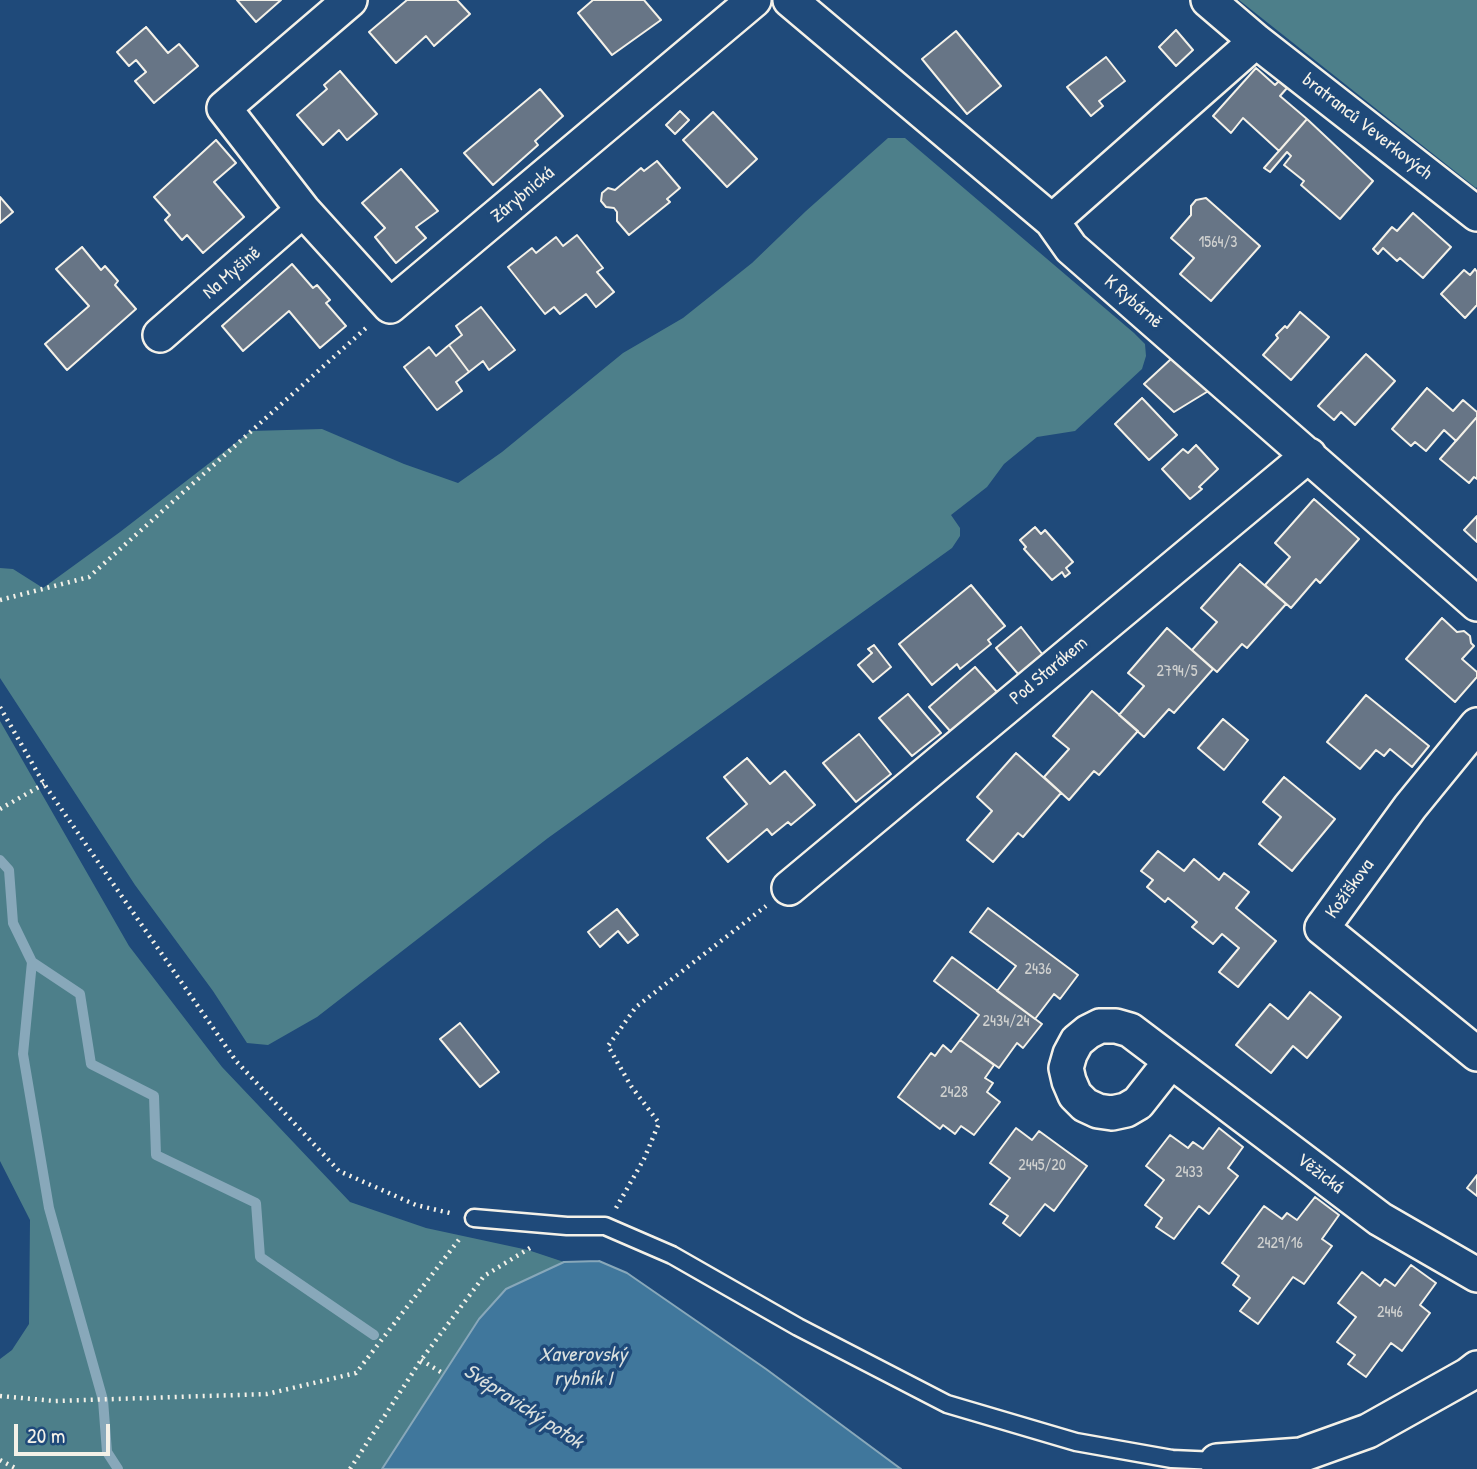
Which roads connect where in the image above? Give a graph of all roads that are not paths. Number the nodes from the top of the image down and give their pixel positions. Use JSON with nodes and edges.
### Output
{"nodes":[{"id":1,"x":350,"y":0,"type":"edge"},
{"id":2,"x":754,"y":0,"type":"edge"},
{"id":3,"x":790,"y":0,"type":"edge"},
{"id":4,"x":1208,"y":0,"type":"edge"},
{"id":5,"x":1256,"y":41,"type":"junction"},
{"id":6,"x":303,"y":210,"type":"junction"},
{"id":7,"x":1477,"y":214,"type":"edge"},
{"id":8,"x":1052,"y":221,"type":"junction"},
{"id":9,"x":160,"y":335,"type":"dead end"},
{"id":10,"x":1309,"y":455,"type":"junction"},
{"id":11,"x":1477,"y":604,"type":"edge"},
{"id":12,"x":1477,"y":725,"type":"edge"},
{"id":13,"x":789,"y":888,"type":"road end"},
{"id":14,"x":1477,"y":1054,"type":"edge"},
{"id":15,"x":1171,"y":1061,"type":"dead end"},
{"id":16,"x":474,"y":1218,"type":"road end"},
{"id":17,"x":1477,"y":1275,"type":"edge"},
{"id":18,"x":1477,"y":1368,"type":"edge"},
{"id":19,"x":1217,"y":1461,"type":"joint"}],
"edges":[{"from":1,"to":6,"type":"street"},
{"from":2,"to":6,"type":"street","name":"Zárybnická"},
{"from":3,"to":8,"type":"street","name":"K Rybárně"},
{"from":4,"to":5,"type":"street","name":"bratranců Veverkových"},
{"from":5,"to":7,"type":"street","name":"bratranců Veverkových"},
{"from":5,"to":8,"type":"street"},
{"from":6,"to":9,"type":"street","name":"Na Myšině"},
{"from":8,"to":10,"type":"street","name":"K Rybárně"},
{"from":10,"to":11,"type":"street","name":"K Rybárně"},
{"from":10,"to":13,"type":"street","name":"Pod Starákem"},
{"from":12,"to":14,"type":"street","name":"Kožíškova"},
{"from":15,"to":17,"type":"street","name":"Věžická"},
{"from":16,"to":19,"type":"lane"},
{"from":18,"to":19,"type":"street"}]}
